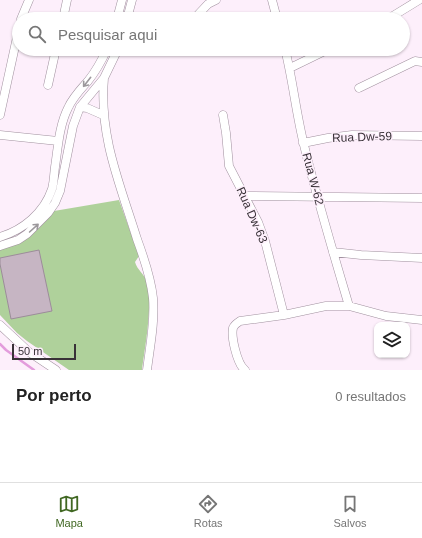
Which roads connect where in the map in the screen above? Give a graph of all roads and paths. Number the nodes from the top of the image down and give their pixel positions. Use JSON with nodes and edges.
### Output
{"nodes":[{"id":1,"x":29,"y":0,"type":"edge"},
{"id":2,"x":67,"y":0,"type":"edge"},
{"id":3,"x":122,"y":0,"type":"edge"},
{"id":4,"x":132,"y":0,"type":"edge"},
{"id":5,"x":216,"y":0,"type":"edge"},
{"id":6,"x":272,"y":0,"type":"edge"},
{"id":7,"x":420,"y":0,"type":"edge"},
{"id":8,"x":24,"y":12,"type":"edge"},
{"id":9,"x":64,"y":12,"type":"edge"},
{"id":10,"x":119,"y":12,"type":"edge"},
{"id":11,"x":129,"y":12,"type":"edge"},
{"id":12,"x":201,"y":12,"type":"edge"},
{"id":13,"x":275,"y":12,"type":"edge"},
{"id":14,"x":400,"y":12,"type":"edge"},
{"id":15,"x":13,"y":56,"type":"edge"},
{"id":16,"x":54,"y":56,"type":"edge"},
{"id":17,"x":104,"y":56,"type":"edge"},
{"id":18,"x":115,"y":56,"type":"edge"},
{"id":19,"x":287,"y":56,"type":"edge"},
{"id":20,"x":315,"y":56,"type":"edge"},
{"id":21,"x":422,"y":62,"type":"edge"},
{"id":22,"x":290,"y":68,"type":"junction"},
{"id":23,"x":104,"y":78,"type":"junction"},
{"id":24,"x":48,"y":85,"type":"dead end"},
{"id":25,"x":360,"y":88,"type":"dead end"},
{"id":26,"x":80,"y":107,"type":"junction"},
{"id":27,"x":223,"y":114,"type":"dead end"},
{"id":28,"x":0,"y":115,"type":"edge"},
{"id":29,"x":103,"y":115,"type":"junction"},
{"id":30,"x":0,"y":135,"type":"edge"},
{"id":31,"x":422,"y":136,"type":"edge"},
{"id":32,"x":58,"y":141,"type":"junction"},
{"id":33,"x":303,"y":143,"type":"junction"},
{"id":34,"x":56,"y":189,"type":"junction"},
{"id":35,"x":245,"y":196,"type":"junction"},
{"id":36,"x":317,"y":196,"type":"junction"},
{"id":37,"x":422,"y":198,"type":"edge"},
{"id":38,"x":0,"y":237,"type":"edge"},
{"id":39,"x":0,"y":246,"type":"edge"},
{"id":40,"x":333,"y":252,"type":"junction"},
{"id":41,"x":422,"y":258,"type":"edge"},
{"id":42,"x":349,"y":306,"type":"junction"},
{"id":43,"x":284,"y":315,"type":"junction"},
{"id":44,"x":422,"y":320,"type":"edge"},
{"id":45,"x":0,"y":325,"type":"edge"},
{"id":46,"x":56,"y":370,"type":"edge"},
{"id":47,"x":147,"y":370,"type":"edge"},
{"id":48,"x":245,"y":370,"type":"edge"}],
"edges":[{"from":1,"to":8,"type":"street"},
{"from":2,"to":9,"type":"street"},
{"from":3,"to":10,"type":"street"},
{"from":4,"to":11,"type":"street"},
{"from":5,"to":12,"type":"street"},
{"from":6,"to":13,"type":"street"},
{"from":7,"to":14,"type":"street"},
{"from":15,"to":28,"type":"street"},
{"from":16,"to":24,"type":"street"},
{"from":17,"to":32,"type":"street","one_way":true},
{"from":18,"to":23,"type":"street"},
{"from":19,"to":22,"type":"street","name":"Rua W-62"},
{"from":20,"to":22,"type":"street"},
{"from":21,"to":25,"type":"street"},
{"from":22,"to":33,"type":"street","name":"Rua W-62"},
{"from":23,"to":26,"type":"street"},
{"from":23,"to":29,"type":"street"},
{"from":26,"to":29,"type":"street"},
{"from":26,"to":34,"type":"street"},
{"from":27,"to":35,"type":"street","name":"Rua Dw-63"},
{"from":29,"to":47,"type":"street"},
{"from":30,"to":32,"type":"street"},
{"from":31,"to":33,"type":"street","name":"Rua Dw-59"},
{"from":32,"to":34,"type":"street"},
{"from":33,"to":36,"type":"street","name":"Rua W-62"},
{"from":34,"to":38,"type":"street"},
{"from":39,"to":34,"type":"street","one_way":true},
{"from":35,"to":36,"type":"street"},
{"from":35,"to":43,"type":"street","name":"Rua Dw-63"},
{"from":36,"to":37,"type":"street"},
{"from":36,"to":40,"type":"street","name":"Rua W-62"},
{"from":40,"to":41,"type":"street"},
{"from":40,"to":42,"type":"street","name":"Rua W-62"},
{"from":42,"to":43,"type":"street"},
{"from":42,"to":44,"type":"street"},
{"from":43,"to":48,"type":"street"},
{"from":45,"to":46,"type":"street"}]}
